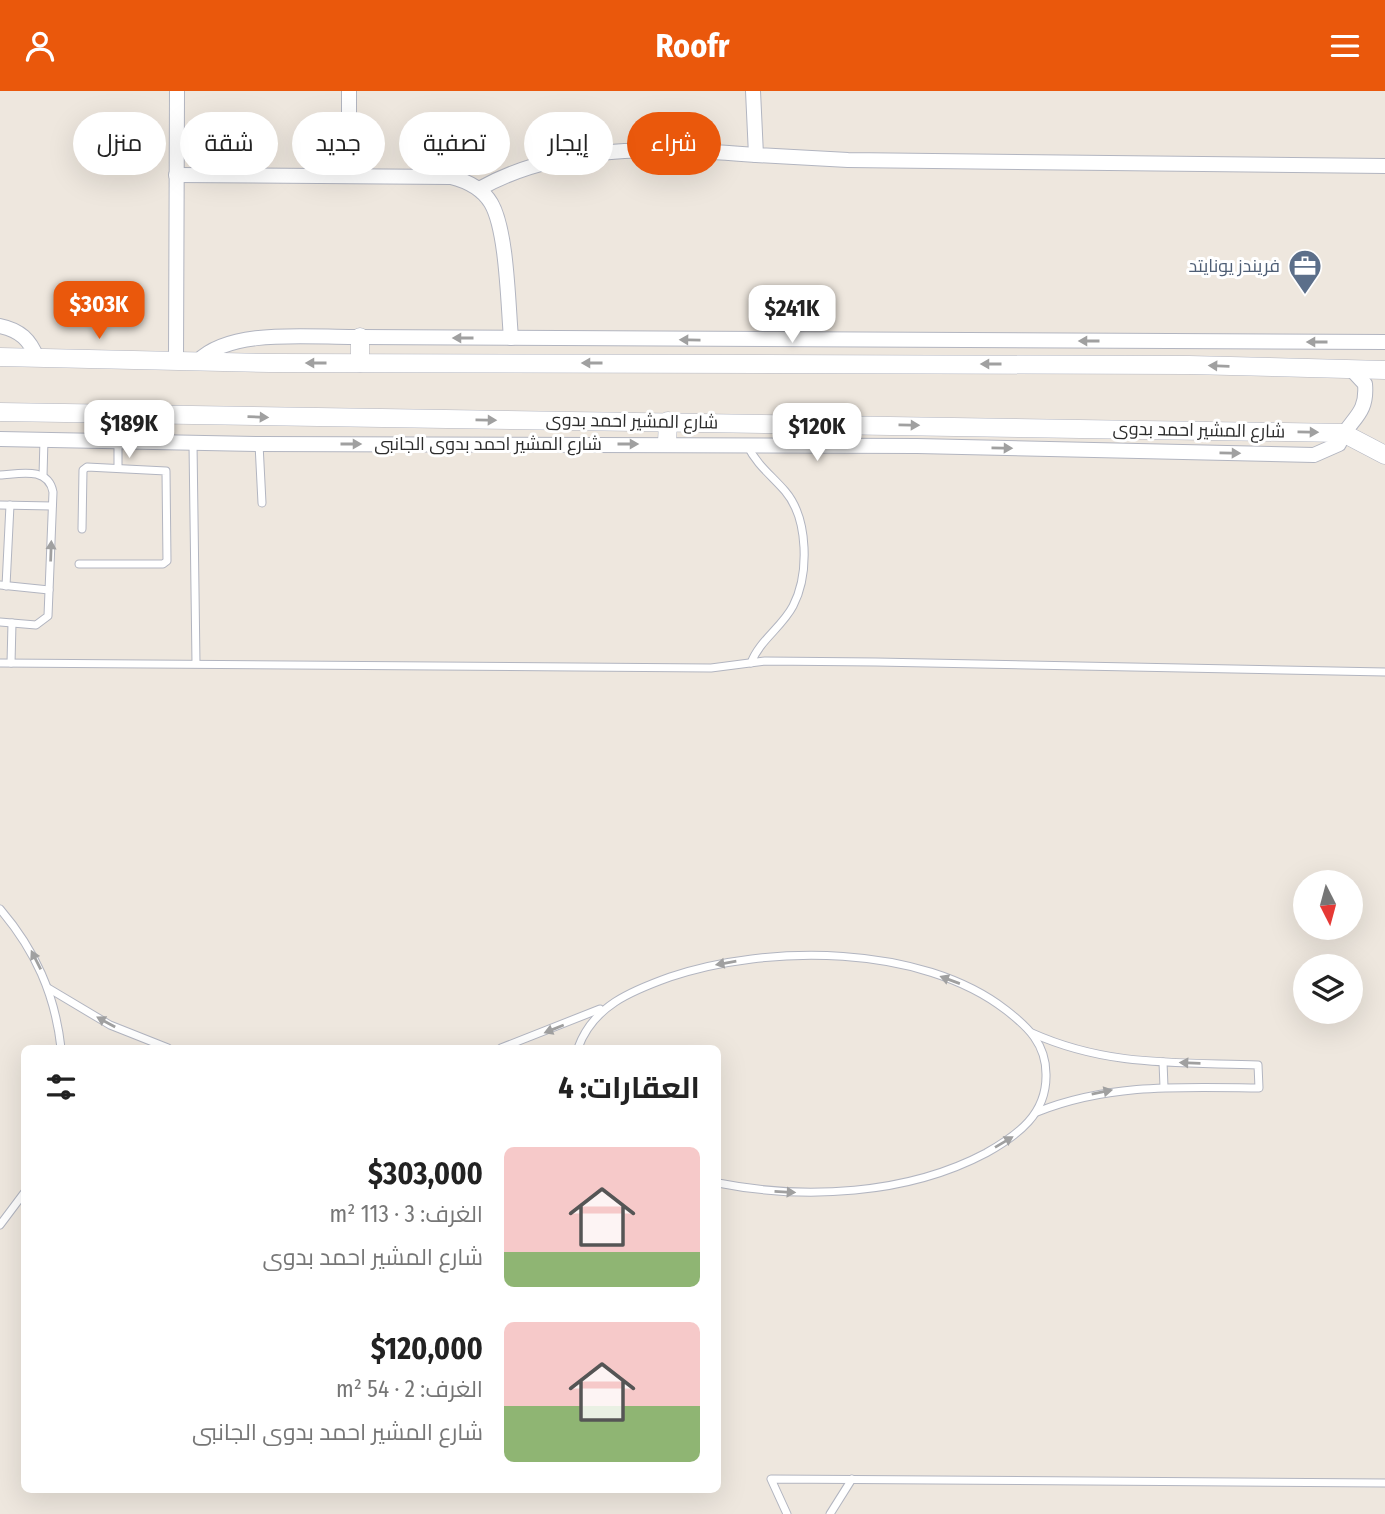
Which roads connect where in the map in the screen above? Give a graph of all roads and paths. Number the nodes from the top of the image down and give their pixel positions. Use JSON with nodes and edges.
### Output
{"nodes":[{"id":1,"x":177,"y":91,"type":"edge"},
{"id":2,"x":349,"y":91,"type":"edge"},
{"id":3,"x":753,"y":91,"type":"edge"},
{"id":4,"x":756,"y":155,"type":"junction"},
{"id":5,"x":1385,"y":166,"type":"edge"},
{"id":6,"x":176,"y":175,"type":"junction"},
{"id":7,"x":349,"y":176,"type":"junction"},
{"id":8,"x":479,"y":189,"type":"junction"},
{"id":9,"x":0,"y":326,"type":"edge"},
{"id":10,"x":360,"y":337,"type":"junction"},
{"id":11,"x":512,"y":338,"type":"junction"},
{"id":12,"x":1385,"y":342,"type":"edge"},
{"id":13,"x":0,"y":358,"type":"edge"},
{"id":14,"x":37,"y":358,"type":"junction"},
{"id":15,"x":176,"y":361,"type":"junction"},
{"id":16,"x":198,"y":361,"type":"junction"},
{"id":17,"x":360,"y":363,"type":"junction"},
{"id":18,"x":1352,"y":370,"type":"junction"},
{"id":19,"x":1385,"y":370,"type":"edge"},
{"id":20,"x":3,"y":414,"type":"edge"},
{"id":21,"x":668,"y":421,"type":"junction"},
{"id":22,"x":1343,"y":433,"type":"junction"},
{"id":23,"x":0,"y":439,"type":"edge"},
{"id":24,"x":44,"y":439,"type":"junction"},
{"id":25,"x":118,"y":443,"type":"junction"},
{"id":26,"x":667,"y":443,"type":"junction"},
{"id":27,"x":193,"y":444,"type":"junction"},
{"id":28,"x":259,"y":445,"type":"junction"},
{"id":29,"x":747,"y":445,"type":"junction"},
{"id":30,"x":1385,"y":454,"type":"edge"},
{"id":31,"x":118,"y":468,"type":"junction"},
{"id":32,"x":0,"y":475,"type":"edge"},
{"id":33,"x":43,"y":476,"type":"junction"},
{"id":34,"x":261,"y":503,"type":"dead end"},
{"id":35,"x":0,"y":505,"type":"edge"},
{"id":36,"x":10,"y":505,"type":"junction"},
{"id":37,"x":52,"y":506,"type":"junction"},
{"id":38,"x":82,"y":529,"type":"dead end"},
{"id":39,"x":79,"y":564,"type":"dead end"},
{"id":40,"x":3,"y":585,"type":"edge"},
{"id":41,"x":49,"y":590,"type":"junction"},
{"id":42,"x":0,"y":622,"type":"edge"},
{"id":43,"x":12,"y":623,"type":"junction"},
{"id":44,"x":0,"y":663,"type":"edge"},
{"id":45,"x":11,"y":663,"type":"junction"},
{"id":46,"x":196,"y":663,"type":"junction"},
{"id":47,"x":751,"y":663,"type":"junction"},
{"id":48,"x":1385,"y":672,"type":"edge"},
{"id":49,"x":0,"y":909,"type":"edge"},
{"id":50,"x":48,"y":988,"type":"junction"},
{"id":51,"x":607,"y":1006,"type":"junction"},
{"id":52,"x":1032,"y":1032,"type":"junction"},
{"id":53,"x":60,"y":1045,"type":"edge"},
{"id":54,"x":160,"y":1045,"type":"edge"},
{"id":55,"x":508,"y":1045,"type":"edge"},
{"id":56,"x":579,"y":1045,"type":"edge"},
{"id":57,"x":1163,"y":1062,"type":"junction"},
{"id":58,"x":1164,"y":1087,"type":"junction"},
{"id":59,"x":1037,"y":1112,"type":"junction"},
{"id":60,"x":721,"y":1183,"type":"edge"},
{"id":61,"x":21,"y":1197,"type":"edge"},
{"id":62,"x":0,"y":1224,"type":"edge"},
{"id":63,"x":852,"y":1479,"type":"junction"},
{"id":64,"x":1385,"y":1483,"type":"edge"},
{"id":65,"x":787,"y":1514,"type":"edge"},
{"id":66,"x":830,"y":1514,"type":"edge"}],
"edges":[{"from":1,"to":6,"type":"street"},
{"from":2,"to":7,"type":"street"},
{"from":3,"to":4,"type":"street"},
{"from":4,"to":5,"type":"street"},
{"from":4,"to":8,"type":"street"},
{"from":6,"to":7,"type":"street"},
{"from":6,"to":15,"type":"street"},
{"from":7,"to":8,"type":"street"},
{"from":8,"to":11,"type":"street"},
{"from":9,"to":14,"type":"street"},
{"from":11,"to":10,"type":"street","one_way":true},
{"from":10,"to":16,"type":"street"},
{"from":10,"to":17,"type":"street"},
{"from":12,"to":11,"type":"street","one_way":true},
{"from":13,"to":14,"type":"street"},
{"from":14,"to":15,"type":"street"},
{"from":15,"to":16,"type":"street"},
{"from":17,"to":16,"type":"street","one_way":true},
{"from":18,"to":17,"type":"street","one_way":true},
{"from":18,"to":19,"type":"street"},
{"from":18,"to":22,"type":"street","name":"شارع المشير احمد بدوى الجانبى"},
{"from":20,"to":21,"type":"street","name":"شارع المشير احمد بدوى","one_way":true},
{"from":21,"to":22,"type":"street","name":"شارع المشير احمد بدوى","one_way":true},
{"from":21,"to":26,"type":"street"},
{"from":29,"to":22,"type":"street","name":"شارع المشير احمد بدوى الجانبى","one_way":true},
{"from":22,"to":30,"type":"street","name":"شارع المشير احمد بدوى"},
{"from":23,"to":24,"type":"street","name":"شارع المشير احمد بدوى الجانبى"},
{"from":24,"to":25,"type":"street","name":"شارع المشير احمد بدوى الجانبى"},
{"from":24,"to":33,"type":"lane"},
{"from":25,"to":27,"type":"street","name":"شارع المشير احمد بدوى الجانبى"},
{"from":25,"to":31,"type":"lane"},
{"from":28,"to":26,"type":"street","name":"شارع المشير احمد بدوى الجانبى","one_way":true},
{"from":26,"to":29,"type":"street","name":"شارع المشير احمد بدوى الجانبى"},
{"from":27,"to":28,"type":"street","name":"شارع المشير احمد بدوى الجانبى"},
{"from":27,"to":46,"type":"lane"},
{"from":28,"to":34,"type":"lane"},
{"from":29,"to":47,"type":"lane"},
{"from":31,"to":38,"type":"lane"},
{"from":31,"to":39,"type":"lane"},
{"from":32,"to":33,"type":"lane"},
{"from":33,"to":37,"type":"lane"},
{"from":35,"to":36,"type":"lane"},
{"from":36,"to":37,"type":"lane"},
{"from":36,"to":40,"type":"lane"},
{"from":41,"to":37,"type":"lane","one_way":true},
{"from":40,"to":41,"type":"lane"},
{"from":41,"to":43,"type":"lane"},
{"from":42,"to":43,"type":"lane"},
{"from":43,"to":45,"type":"lane"},
{"from":44,"to":45,"type":"lane"},
{"from":45,"to":46,"type":"lane"},
{"from":46,"to":47,"type":"lane"},
{"from":47,"to":48,"type":"lane"},
{"from":50,"to":49,"type":"lane","one_way":true},
{"from":50,"to":53,"type":"lane"},
{"from":54,"to":50,"type":"lane","one_way":true},
{"from":52,"to":51,"type":"lane","one_way":true},
{"from":51,"to":55,"type":"lane","one_way":true},
{"from":51,"to":56,"type":"lane"},
{"from":52,"to":57,"type":"lane"},
{"from":52,"to":59,"type":"lane"},
{"from":57,"to":58,"type":"lane"},
{"from":58,"to":57,"type":"lane","one_way":true},
{"from":59,"to":58,"type":"lane","one_way":true},
{"from":60,"to":59,"type":"lane","one_way":true},
{"from":61,"to":62,"type":"lane"},
{"from":63,"to":64,"type":"lane"},
{"from":63,"to":65,"type":"lane"},
{"from":63,"to":66,"type":"lane"}]}
